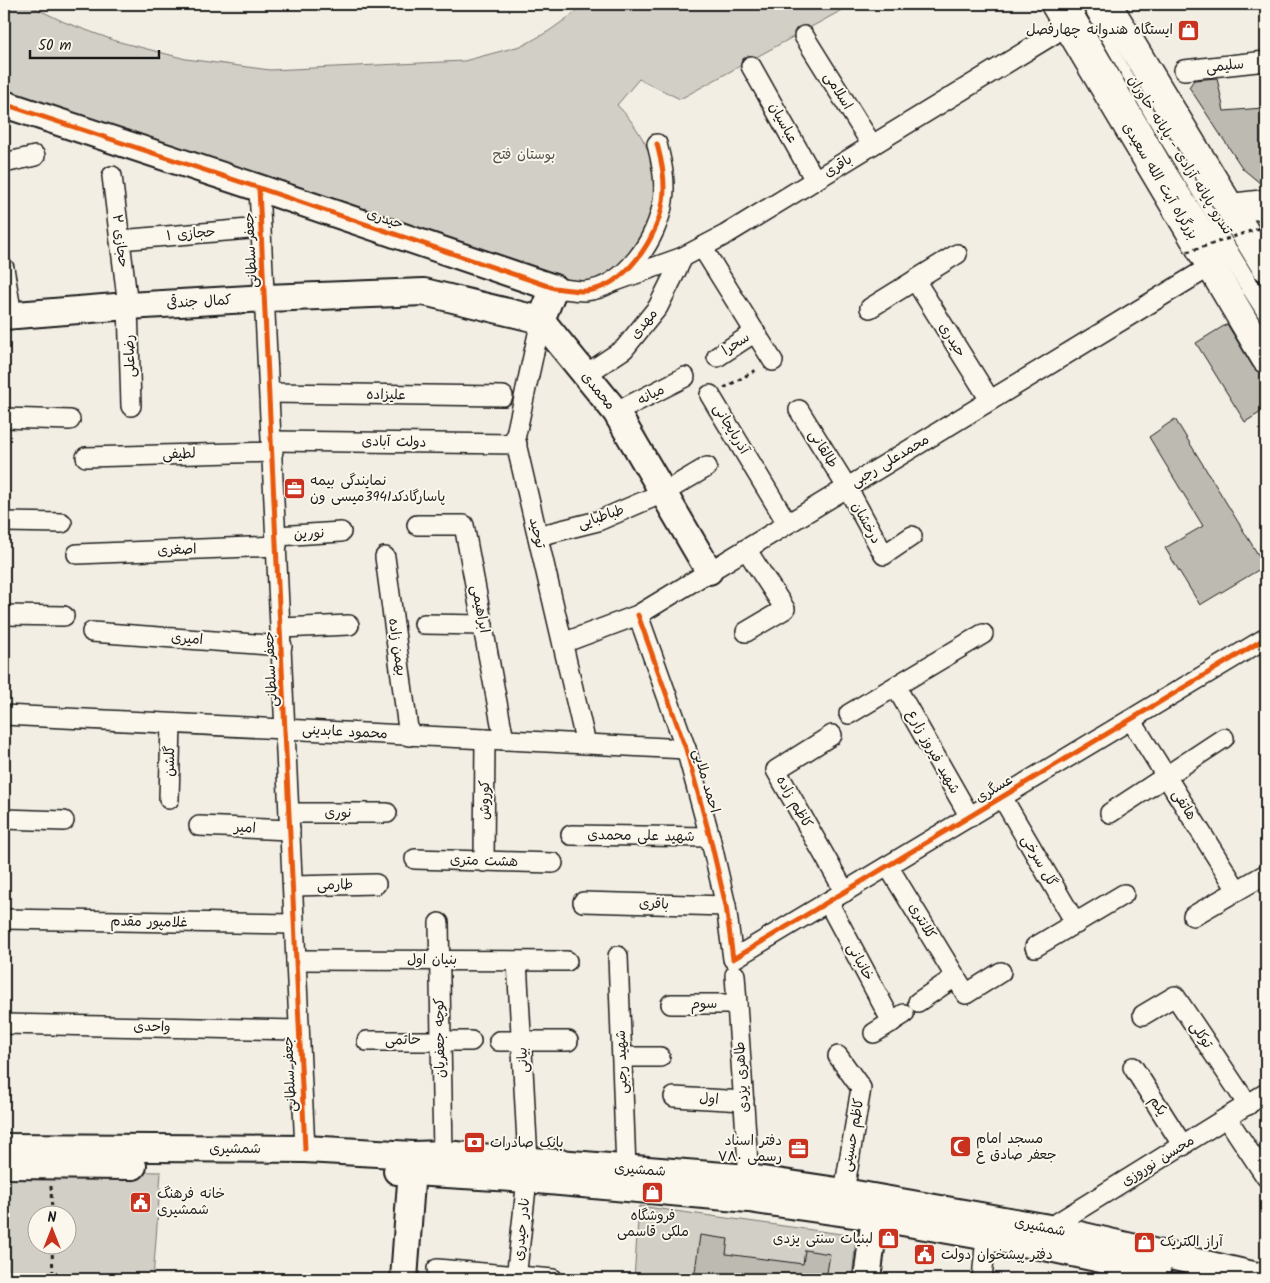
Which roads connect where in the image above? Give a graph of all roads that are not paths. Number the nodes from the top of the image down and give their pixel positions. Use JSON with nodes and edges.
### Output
{"nodes":[{"id":1,"x":1055,"y":4,"type":"edge"},
{"id":2,"x":1073,"y":4,"type":"edge"},
{"id":3,"x":1087,"y":4,"type":"edge"},
{"id":4,"x":1107,"y":4,"type":"edge"},
{"id":5,"x":1054,"y":34,"type":"dead end"},
{"id":6,"x":804,"y":36,"type":"dead end"},
{"id":7,"x":1266,"y":61,"type":"edge"},
{"id":8,"x":750,"y":66,"type":"dead end"},
{"id":9,"x":1184,"y":70,"type":"dead end"},
{"id":10,"x":4,"y":104,"type":"edge"},
{"id":11,"x":658,"y":144,"type":"dead end"},
{"id":12,"x":872,"y":145,"type":"junction"},
{"id":13,"x":35,"y":156,"type":"dead end"},
{"id":14,"x":4,"y":163,"type":"edge"},
{"id":15,"x":112,"y":176,"type":"dead end"},
{"id":16,"x":815,"y":180,"type":"junction"},
{"id":17,"x":259,"y":188,"type":"junction"},
{"id":18,"x":1266,"y":204,"type":"edge"},
{"id":19,"x":1232,"y":208,"type":"junction"},
{"id":20,"x":261,"y":228,"type":"junction"},
{"id":21,"x":120,"y":240,"type":"junction"},
{"id":22,"x":702,"y":247,"type":"junction"},
{"id":23,"x":957,"y":254,"type":"dead end"},
{"id":24,"x":683,"y":257,"type":"junction"},
{"id":25,"x":1211,"y":266,"type":"junction"},
{"id":26,"x":1266,"y":267,"type":"edge"},
{"id":27,"x":4,"y":268,"type":"edge"},
{"id":28,"x":915,"y":280,"type":"junction"},
{"id":29,"x":613,"y":282,"type":"junction"},
{"id":30,"x":554,"y":288,"type":"junction"},
{"id":31,"x":266,"y":298,"type":"junction"},
{"id":32,"x":1266,"y":305,"type":"edge"},
{"id":33,"x":128,"y":306,"type":"junction"},
{"id":34,"x":870,"y":308,"type":"dead end"},
{"id":35,"x":8,"y":315,"type":"edge"},
{"id":36,"x":1266,"y":319,"type":"edge"},
{"id":37,"x":541,"y":320,"type":"junction"},
{"id":38,"x":755,"y":332,"type":"junction"},
{"id":39,"x":716,"y":356,"type":"dead end"},
{"id":40,"x":1266,"y":359,"type":"edge"},
{"id":41,"x":773,"y":361,"type":"road end"},
{"id":42,"x":585,"y":375,"type":"junction"},
{"id":43,"x":685,"y":377,"type":"dead end"},
{"id":44,"x":270,"y":393,"type":"junction"},
{"id":45,"x":710,"y":395,"type":"road end"},
{"id":46,"x":503,"y":396,"type":"dead end"},
{"id":47,"x":990,"y":400,"type":"junction"},
{"id":48,"x":131,"y":406,"type":"dead end"},
{"id":49,"x":799,"y":410,"type":"dead end"},
{"id":50,"x":616,"y":412,"type":"junction"},
{"id":51,"x":4,"y":418,"type":"edge"},
{"id":52,"x":70,"y":420,"type":"dead end"},
{"id":53,"x":516,"y":444,"type":"junction"},
{"id":54,"x":272,"y":446,"type":"junction"},
{"id":55,"x":86,"y":457,"type":"dead end"},
{"id":56,"x":708,"y":467,"type":"dead end"},
{"id":57,"x":847,"y":487,"type":"junction"},
{"id":58,"x":663,"y":492,"type":"junction"},
{"id":59,"x":4,"y":522,"type":"edge"},
{"id":60,"x":62,"y":523,"type":"dead end"},
{"id":61,"x":788,"y":523,"type":"junction"},
{"id":62,"x":417,"y":525,"type":"dead end"},
{"id":63,"x":341,"y":532,"type":"dead end"},
{"id":64,"x":538,"y":536,"type":"junction"},
{"id":65,"x":912,"y":536,"type":"dead end"},
{"id":66,"x":277,"y":541,"type":"junction"},
{"id":67,"x":746,"y":549,"type":"junction"},
{"id":68,"x":77,"y":554,"type":"dead end"},
{"id":69,"x":385,"y":558,"type":"dead end"},
{"id":70,"x":709,"y":572,"type":"junction"},
{"id":71,"x":638,"y":614,"type":"junction"},
{"id":72,"x":4,"y":615,"type":"edge"},
{"id":73,"x":64,"y":616,"type":"dead end"},
{"id":74,"x":424,"y":624,"type":"dead end"},
{"id":75,"x":349,"y":625,"type":"dead end"},
{"id":76,"x":483,"y":625,"type":"junction"},
{"id":77,"x":92,"y":632,"type":"dead end"},
{"id":78,"x":746,"y":632,"type":"dead end"},
{"id":79,"x":983,"y":634,"type":"dead end"},
{"id":80,"x":281,"y":637,"type":"junction"},
{"id":81,"x":1266,"y":638,"type":"edge"},
{"id":82,"x":563,"y":643,"type":"junction"},
{"id":83,"x":896,"y":687,"type":"junction"},
{"id":84,"x":849,"y":714,"type":"dead end"},
{"id":85,"x":4,"y":715,"type":"edge"},
{"id":86,"x":1130,"y":720,"type":"junction"},
{"id":87,"x":171,"y":724,"type":"junction"},
{"id":88,"x":285,"y":729,"type":"junction"},
{"id":89,"x":832,"y":735,"type":"dead end"},
{"id":90,"x":409,"y":736,"type":"junction"},
{"id":91,"x":1224,"y":738,"type":"dead end"},
{"id":92,"x":485,"y":739,"type":"junction"},
{"id":93,"x":504,"y":740,"type":"junction"},
{"id":94,"x":586,"y":744,"type":"junction"},
{"id":95,"x":686,"y":749,"type":"junction"},
{"id":96,"x":1165,"y":776,"type":"junction"},
{"id":97,"x":1002,"y":798,"type":"junction"},
{"id":98,"x":169,"y":799,"type":"dead end"},
{"id":99,"x":388,"y":813,"type":"dead end"},
{"id":100,"x":1110,"y":813,"type":"dead end"},
{"id":101,"x":970,"y":817,"type":"junction"},
{"id":102,"x":4,"y":818,"type":"edge"},
{"id":103,"x":64,"y":822,"type":"dead end"},
{"id":104,"x":290,"y":822,"type":"junction"},
{"id":105,"x":199,"y":826,"type":"dead end"},
{"id":106,"x":571,"y":835,"type":"dead end"},
{"id":107,"x":710,"y":837,"type":"junction"},
{"id":108,"x":415,"y":859,"type":"dead end"},
{"id":109,"x":484,"y":862,"type":"junction"},
{"id":110,"x":553,"y":863,"type":"dead end"},
{"id":111,"x":888,"y":866,"type":"junction"},
{"id":112,"x":1266,"y":874,"type":"edge"},
{"id":113,"x":376,"y":884,"type":"dead end"},
{"id":114,"x":293,"y":886,"type":"junction"},
{"id":115,"x":1237,"y":890,"type":"junction"},
{"id":116,"x":845,"y":892,"type":"junction"},
{"id":117,"x":1124,"y":894,"type":"dead end"},
{"id":118,"x":583,"y":902,"type":"dead end"},
{"id":119,"x":828,"y":902,"type":"junction"},
{"id":120,"x":726,"y":906,"type":"junction"},
{"id":121,"x":1193,"y":916,"type":"dead end"},
{"id":122,"x":4,"y":919,"type":"edge"},
{"id":123,"x":439,"y":923,"type":"dead end"},
{"id":124,"x":294,"y":924,"type":"junction"},
{"id":125,"x":1076,"y":924,"type":"junction"},
{"id":126,"x":1035,"y":947,"type":"dead end"},
{"id":127,"x":618,"y":956,"type":"dead end"},
{"id":128,"x":439,"y":959,"type":"junction"},
{"id":129,"x":296,"y":960,"type":"junction"},
{"id":130,"x":518,"y":960,"type":"junction"},
{"id":131,"x":567,"y":961,"type":"dead end"},
{"id":132,"x":734,"y":967,"type":"junction"},
{"id":133,"x":1001,"y":972,"type":"dead end"},
{"id":134,"x":955,"y":977,"type":"junction"},
{"id":135,"x":918,"y":1002,"type":"dead end"},
{"id":136,"x":670,"y":1004,"type":"dead end"},
{"id":137,"x":737,"y":1004,"type":"junction"},
{"id":138,"x":1143,"y":1015,"type":"dead end"},
{"id":139,"x":4,"y":1024,"type":"edge"},
{"id":140,"x":299,"y":1030,"type":"junction"},
{"id":141,"x":874,"y":1033,"type":"dead end"},
{"id":142,"x":440,"y":1040,"type":"junction"},
{"id":143,"x":367,"y":1041,"type":"dead end"},
{"id":144,"x":471,"y":1041,"type":"dead end"},
{"id":145,"x":499,"y":1041,"type":"dead end"},
{"id":146,"x":522,"y":1041,"type":"junction"},
{"id":147,"x":568,"y":1041,"type":"dead end"},
{"id":148,"x":838,"y":1056,"type":"dead end"},
{"id":149,"x":660,"y":1057,"type":"dead end"},
{"id":150,"x":622,"y":1058,"type":"junction"},
{"id":151,"x":1133,"y":1067,"type":"dead end"},
{"id":152,"x":1266,"y":1093,"type":"edge"},
{"id":153,"x":674,"y":1096,"type":"dead end"},
{"id":154,"x":744,"y":1101,"type":"junction"},
{"id":155,"x":1248,"y":1105,"type":"junction"},
{"id":156,"x":1227,"y":1118,"type":"junction"},
{"id":157,"x":1183,"y":1146,"type":"junction"},
{"id":158,"x":4,"y":1147,"type":"edge"},
{"id":159,"x":305,"y":1158,"type":"junction"},
{"id":160,"x":413,"y":1163,"type":"junction"},
{"id":161,"x":443,"y":1163,"type":"junction"},
{"id":162,"x":4,"y":1165,"type":"edge"},
{"id":163,"x":528,"y":1170,"type":"junction"},
{"id":164,"x":1266,"y":1177,"type":"edge"},
{"id":165,"x":626,"y":1179,"type":"junction"},
{"id":166,"x":749,"y":1189,"type":"junction"},
{"id":167,"x":842,"y":1202,"type":"junction"},
{"id":168,"x":876,"y":1207,"type":"junction"},
{"id":169,"x":987,"y":1227,"type":"junction"},
{"id":170,"x":1047,"y":1238,"type":"junction"},
{"id":171,"x":438,"y":1269,"type":"dead end"},
{"id":172,"x":1252,"y":1277,"type":"edge"},
{"id":173,"x":516,"y":1278,"type":"edge"},
{"id":174,"x":404,"y":1279,"type":"edge"},
{"id":175,"x":553,"y":1279,"type":"edge"},
{"id":176,"x":868,"y":1279,"type":"edge"},
{"id":177,"x":982,"y":1279,"type":"edge"},
{"id":178,"x":1195,"y":1279,"type":"edge"}],
"edges":[{"from":1,"to":25,"type":"main road","name":"بزرگراه آیت الله سعیدی"},
{"from":2,"to":36,"type":"lane","name":"تندرو پایانه آزادی - پایانه خاوران"},
{"from":3,"to":32,"type":"lane"},
{"from":4,"to":19,"type":"main road"},
{"from":5,"to":12,"type":"street","name":"باقری"},
{"from":6,"to":12,"type":"street","name":"اسلامی"},
{"from":7,"to":9,"type":"street","name":"سلیمی"},
{"from":8,"to":16,"type":"street","name":"عباسیان"},
{"from":10,"to":17,"type":"main road","name":"حیدری"},
{"from":11,"to":29,"type":"street","name":"حیدری"},
{"from":12,"to":16,"type":"street","name":"باقری"},
{"from":13,"to":14,"type":"street"},
{"from":15,"to":21,"type":"street","name":"حجازی ۲"},
{"from":16,"to":22,"type":"street","name":"باقری"},
{"from":17,"to":20,"type":"street","name":"جعفر سلطانی"},
{"from":17,"to":30,"type":"main road","name":"حیدری"},
{"from":18,"to":19,"type":"main road"},
{"from":19,"to":26,"type":"main road"},
{"from":20,"to":21,"type":"street","name":"حجازی ۱"},
{"from":20,"to":31,"type":"street","name":"جعفر سلطانی"},
{"from":21,"to":33,"type":"street","name":"حجازی ۲"},
{"from":22,"to":24,"type":"street","name":"باقری"},
{"from":22,"to":38,"type":"street"},
{"from":23,"to":28,"type":"street"},
{"from":24,"to":29,"type":"street","name":"باقری"},
{"from":24,"to":42,"type":"street","name":"مهدی"},
{"from":25,"to":40,"type":"main road","name":"بزرگراه آیت الله سعیدی"},
{"from":25,"to":47,"type":"street","name":"محمدعلی رجبی"},
{"from":27,"to":35,"type":"street"},
{"from":28,"to":34,"type":"street"},
{"from":28,"to":47,"type":"street","name":"حیدری"},
{"from":29,"to":30,"type":"street","name":"حیدری"},
{"from":30,"to":37,"type":"main road"},
{"from":31,"to":33,"type":"main road","name":"کمال جندقی"},
{"from":31,"to":37,"type":"main road","name":"کمال جندقی"},
{"from":31,"to":44,"type":"street","name":"جعفر سلطانی"},
{"from":33,"to":35,"type":"main road","name":"کمال جندقی"},
{"from":33,"to":48,"type":"street","name":"رضاعلی"},
{"from":37,"to":42,"type":"main road","name":"محمدی"},
{"from":37,"to":53,"type":"street","name":"توحید"},
{"from":38,"to":39,"type":"street","name":"سحرا"},
{"from":38,"to":41,"type":"street"},
{"from":42,"to":50,"type":"main road","name":"محمدی"},
{"from":43,"to":50,"type":"street","name":"میانه"},
{"from":44,"to":46,"type":"street","name":"علیزاده"},
{"from":44,"to":54,"type":"street","name":"جعفر سلطانی"},
{"from":45,"to":61,"type":"street","name":"آذربایجانی"},
{"from":47,"to":57,"type":"street","name":"محمدعلی رجبی"},
{"from":49,"to":57,"type":"street","name":"طالقانی"},
{"from":50,"to":58,"type":"main road","name":"محمدی"},
{"from":51,"to":52,"type":"street"},
{"from":53,"to":54,"type":"street","name":"دولت آبادی"},
{"from":53,"to":64,"type":"street","name":"توحید"},
{"from":54,"to":55,"type":"street","name":"لطیفی"},
{"from":54,"to":66,"type":"street","name":"جعفر سلطانی"},
{"from":56,"to":58,"type":"street","name":"طباطبایی"},
{"from":57,"to":61,"type":"street","name":"محمدعلی رجبی"},
{"from":57,"to":65,"type":"street","name":"درخشان"},
{"from":58,"to":64,"type":"street","name":"طباطبایی"},
{"from":58,"to":70,"type":"main road","name":"محمدی"},
{"from":59,"to":60,"type":"street"},
{"from":61,"to":67,"type":"street","name":"محمدعلی رجبی"},
{"from":62,"to":76,"type":"street","name":"ابراهیمی"},
{"from":63,"to":66,"type":"street","name":"نورین"},
{"from":64,"to":82,"type":"street","name":"توحید"},
{"from":66,"to":68,"type":"street","name":"اصغری"},
{"from":66,"to":80,"type":"street","name":"جعفر سلطانی"},
{"from":67,"to":70,"type":"street","name":"محمدعلی رجبی"},
{"from":67,"to":78,"type":"street"},
{"from":69,"to":90,"type":"street","name":"بهمن زاده"},
{"from":70,"to":71,"type":"street","name":"محمدعلی رجبی"},
{"from":71,"to":82,"type":"street","name":"محمدعلی رجبی"},
{"from":71,"to":95,"type":"street","name":"احمد ملایی"},
{"from":72,"to":73,"type":"street"},
{"from":74,"to":76,"type":"street"},
{"from":75,"to":80,"type":"street","name":"امیری"},
{"from":76,"to":93,"type":"street","name":"ابراهیمی"},
{"from":77,"to":80,"type":"street","name":"امیری"},
{"from":79,"to":83,"type":"street"},
{"from":80,"to":88,"type":"street","name":"جعفر سلطانی"},
{"from":81,"to":86,"type":"street","name":"عسگری"},
{"from":82,"to":94,"type":"street","name":"توحید"},
{"from":83,"to":84,"type":"street"},
{"from":83,"to":101,"type":"street","name":"شهید فیروز زارع"},
{"from":85,"to":87,"type":"street","name":"محمود عابدینی"},
{"from":86,"to":96,"type":"street","name":"هاتفی"},
{"from":86,"to":97,"type":"street","name":"عسگری"},
{"from":87,"to":88,"type":"street","name":"محمود عابدینی"},
{"from":87,"to":98,"type":"street","name":"گلشن"},
{"from":88,"to":90,"type":"street","name":"محمود عابدینی"},
{"from":88,"to":104,"type":"street","name":"جعفر سلطانی"},
{"from":89,"to":116,"type":"street","name":"کاظم زاده"},
{"from":90,"to":92,"type":"street","name":"محمود عابدینی"},
{"from":91,"to":96,"type":"street"},
{"from":92,"to":93,"type":"street","name":"محمود عابدینی"},
{"from":92,"to":109,"type":"street","name":"کوروش"},
{"from":93,"to":94,"type":"street","name":"محمود عابدینی"},
{"from":94,"to":95,"type":"street","name":"محمود عابدینی"},
{"from":95,"to":107,"type":"street","name":"احمد ملایی"},
{"from":96,"to":100,"type":"street"},
{"from":96,"to":115,"type":"street","name":"هاتفی"},
{"from":97,"to":101,"type":"street","name":"عسگری"},
{"from":97,"to":125,"type":"street","name":"گل سرخی"},
{"from":99,"to":104,"type":"street","name":"نوری"},
{"from":101,"to":111,"type":"street","name":"عسگری"},
{"from":102,"to":103,"type":"street"},
{"from":104,"to":105,"type":"street","name":"امیر"},
{"from":104,"to":114,"type":"street","name":"جعفر سلطانی"},
{"from":106,"to":107,"type":"street","name":"شهید علی محمدی"},
{"from":107,"to":120,"type":"street","name":"احمد ملایی"},
{"from":108,"to":109,"type":"street","name":"هشت متری"},
{"from":109,"to":110,"type":"street","name":"هشت متری"},
{"from":111,"to":116,"type":"street","name":"عسگری"},
{"from":111,"to":134,"type":"street","name":"کلانتری"},
{"from":112,"to":115,"type":"street"},
{"from":113,"to":114,"type":"street","name":"طارمی"},
{"from":114,"to":124,"type":"street","name":"جعفر سلطانی"},
{"from":115,"to":121,"type":"street"},
{"from":116,"to":119,"type":"street","name":"عسگری"},
{"from":117,"to":125,"type":"street"},
{"from":118,"to":120,"type":"street","name":"باقری"},
{"from":119,"to":132,"type":"street","name":"عسگری"},
{"from":119,"to":141,"type":"street","name":"خانبانی"},
{"from":120,"to":132,"type":"street","name":"احمد ملایی"},
{"from":122,"to":124,"type":"street","name":"غلامپور مقدم"},
{"from":123,"to":128,"type":"street","name":"کوچه جعفریان"},
{"from":124,"to":129,"type":"street","name":"جعفر سلطانی"},
{"from":125,"to":126,"type":"street"},
{"from":127,"to":150,"type":"street","name":"شهید رجبی"},
{"from":128,"to":129,"type":"street","name":"بنیان اول"},
{"from":128,"to":130,"type":"street","name":"بنیان اول"},
{"from":128,"to":142,"type":"street","name":"کوچه جعفریان"},
{"from":129,"to":140,"type":"street","name":"جعفر سلطانی"},
{"from":130,"to":131,"type":"street","name":"بنیان اول"},
{"from":130,"to":146,"type":"street","name":"بیانی"},
{"from":132,"to":137,"type":"street","name":"طاهری یزدی"},
{"from":133,"to":134,"type":"street","name":"کلانتری"},
{"from":134,"to":135,"type":"street"},
{"from":136,"to":137,"type":"street","name":"سوم"},
{"from":137,"to":154,"type":"street","name":"طاهری یزدی"},
{"from":138,"to":155,"type":"street","name":"توکلی"},
{"from":139,"to":140,"type":"street","name":"واحدی"},
{"from":140,"to":159,"type":"street","name":"جعفر سلطانی"},
{"from":142,"to":143,"type":"street","name":"حاتمی"},
{"from":142,"to":144,"type":"street","name":"حاتمی"},
{"from":142,"to":161,"type":"street","name":"کوچه جعفریان"},
{"from":145,"to":146,"type":"street"},
{"from":146,"to":147,"type":"street"},
{"from":146,"to":163,"type":"street","name":"بیانی"},
{"from":148,"to":167,"type":"street","name":"کاظم حسینی"},
{"from":149,"to":150,"type":"street"},
{"from":150,"to":165,"type":"street","name":"شهید رجبی"},
{"from":151,"to":157,"type":"street","name":"یکم"},
{"from":152,"to":155,"type":"street","name":"محسن نوروزی"},
{"from":153,"to":154,"type":"street","name":"اول"},
{"from":154,"to":166,"type":"street","name":"طاهری یزدی"},
{"from":155,"to":156,"type":"street","name":"محسن نوروزی"},
{"from":156,"to":157,"type":"street","name":"محسن نوروزی"},
{"from":156,"to":164,"type":"street"},
{"from":157,"to":170,"type":"street","name":"محسن نوروزی"},
{"from":158,"to":159,"type":"main road","name":"شمشیری"},
{"from":159,"to":160,"type":"main road","name":"شمشیری"},
{"from":159,"to":162,"type":"main road","name":"شمشیری"},
{"from":160,"to":161,"type":"main road","name":"شمشیری"},
{"from":160,"to":174,"type":"main road"},
{"from":161,"to":163,"type":"main road","name":"شمشیری"},
{"from":163,"to":165,"type":"main road","name":"شمشیری"},
{"from":163,"to":173,"type":"street","name":"نادر حیدری"},
{"from":165,"to":166,"type":"main road","name":"شمشیری"},
{"from":166,"to":167,"type":"main road","name":"شمشیری"},
{"from":167,"to":168,"type":"main road","name":"شمشیری"},
{"from":168,"to":169,"type":"main road","name":"شمشیری"},
{"from":168,"to":176,"type":"main road"},
{"from":169,"to":170,"type":"main road","name":"شمشیری"},
{"from":169,"to":177,"type":"street"},
{"from":170,"to":172,"type":"main road","name":"شمشیری"},
{"from":170,"to":178,"type":"main road","name":"شمشیری"},
{"from":171,"to":173,"type":"street"},
{"from":173,"to":175,"type":"street"}]}
